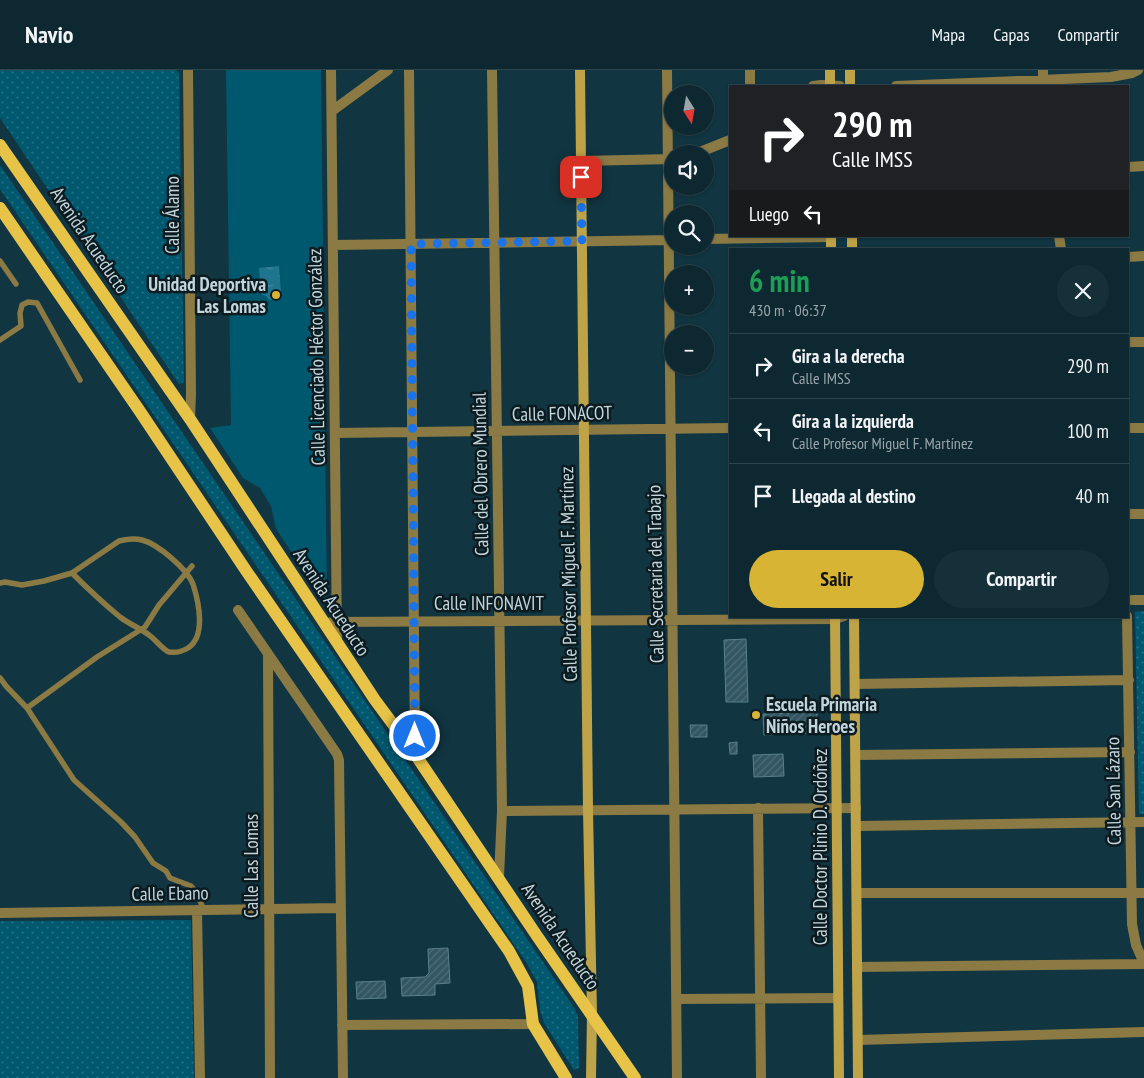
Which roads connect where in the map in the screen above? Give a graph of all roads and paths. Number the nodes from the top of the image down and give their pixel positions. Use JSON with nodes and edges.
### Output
{"nodes":[{"id":1,"x":188,"y":70,"type":"edge"},
{"id":2,"x":331,"y":70,"type":"edge"},
{"id":3,"x":388,"y":70,"type":"edge"},
{"id":4,"x":409,"y":70,"type":"edge"},
{"id":5,"x":492,"y":70,"type":"edge"},
{"id":6,"x":580,"y":70,"type":"edge"},
{"id":7,"x":667,"y":70,"type":"edge"},
{"id":8,"x":750,"y":70,"type":"edge"},
{"id":9,"x":830,"y":70,"type":"edge"},
{"id":10,"x":850,"y":70,"type":"edge"},
{"id":11,"x":1043,"y":70,"type":"edge"},
{"id":12,"x":1138,"y":70,"type":"edge"},
{"id":13,"x":1043,"y":84,"type":"edge"},
{"id":14,"x":750,"y":85,"type":"edge"},
{"id":15,"x":833,"y":85,"type":"edge"},
{"id":16,"x":850,"y":85,"type":"edge"},
{"id":17,"x":970,"y":85,"type":"edge"},
{"id":18,"x":332,"y":111,"type":"junction"},
{"id":19,"x":729,"y":140,"type":"edge"},
{"id":20,"x":0,"y":145,"type":"edge"},
{"id":21,"x":670,"y":145,"type":"edge"},
{"id":22,"x":714,"y":146,"type":"edge"},
{"id":23,"x":664,"y":159,"type":"edge"},
{"id":24,"x":581,"y":161,"type":"junction"},
{"id":25,"x":1129,"y":166,"type":"edge"},
{"id":26,"x":1144,"y":166,"type":"edge"},
{"id":27,"x":0,"y":208,"type":"edge"},
{"id":28,"x":831,"y":237,"type":"edge"},
{"id":29,"x":714,"y":239,"type":"edge"},
{"id":30,"x":664,"y":240,"type":"edge"},
{"id":31,"x":582,"y":241,"type":"junction"},
{"id":32,"x":752,"y":241,"type":"edge"},
{"id":33,"x":494,"y":242,"type":"junction"},
{"id":34,"x":411,"y":244,"type":"junction"},
{"id":35,"x":333,"y":245,"type":"junction"},
{"id":36,"x":671,"y":255,"type":"edge"},
{"id":37,"x":1129,"y":256,"type":"edge"},
{"id":38,"x":1144,"y":256,"type":"edge"},
{"id":39,"x":0,"y":261,"type":"edge"},
{"id":40,"x":16,"y":284,"type":"dead end"},
{"id":41,"x":0,"y":340,"type":"edge"},
{"id":42,"x":1129,"y":342,"type":"edge"},
{"id":43,"x":1144,"y":342,"type":"edge"},
{"id":44,"x":80,"y":380,"type":"dead end"},
{"id":45,"x":190,"y":420,"type":"junction"},
{"id":46,"x":671,"y":428,"type":"junction"},
{"id":47,"x":729,"y":428,"type":"edge"},
{"id":48,"x":1129,"y":428,"type":"edge"},
{"id":49,"x":1144,"y":428,"type":"edge"},
{"id":50,"x":584,"y":430,"type":"junction"},
{"id":51,"x":497,"y":431,"type":"junction"},
{"id":52,"x":412,"y":432,"type":"junction"},
{"id":53,"x":335,"y":433,"type":"junction"},
{"id":54,"x":1129,"y":514,"type":"edge"},
{"id":55,"x":1144,"y":514,"type":"edge"},
{"id":56,"x":192,"y":566,"type":"dead end"},
{"id":57,"x":186,"y":572,"type":"junction"},
{"id":58,"x":72,"y":573,"type":"junction"},
{"id":59,"x":0,"y":583,"type":"edge"},
{"id":60,"x":1129,"y":600,"type":"edge"},
{"id":61,"x":1144,"y":600,"type":"edge"},
{"id":62,"x":238,"y":610,"type":"dead end"},
{"id":63,"x":757,"y":618,"type":"edge"},
{"id":64,"x":838,"y":618,"type":"edge"},
{"id":65,"x":854,"y":618,"type":"edge"},
{"id":66,"x":1127,"y":618,"type":"edge"},
{"id":67,"x":586,"y":620,"type":"junction"},
{"id":68,"x":673,"y":620,"type":"junction"},
{"id":69,"x":499,"y":621,"type":"junction"},
{"id":70,"x":323,"y":622,"type":"junction"},
{"id":71,"x":336,"y":622,"type":"junction"},
{"id":72,"x":414,"y":622,"type":"junction"},
{"id":73,"x":141,"y":629,"type":"junction"},
{"id":74,"x":337,"y":643,"type":"junction"},
{"id":75,"x":268,"y":653,"type":"junction"},
{"id":76,"x":0,"y":678,"type":"edge"},
{"id":77,"x":1129,"y":680,"type":"junction"},
{"id":78,"x":855,"y":684,"type":"junction"},
{"id":79,"x":836,"y":701,"type":"junction"},
{"id":80,"x":856,"y":701,"type":"junction"},
{"id":81,"x":27,"y":708,"type":"junction"},
{"id":82,"x":1130,"y":752,"type":"junction"},
{"id":83,"x":415,"y":754,"type":"junction"},
{"id":84,"x":856,"y":755,"type":"junction"},
{"id":85,"x":758,"y":808,"type":"junction"},
{"id":86,"x":836,"y":808,"type":"junction"},
{"id":87,"x":856,"y":808,"type":"junction"},
{"id":88,"x":675,"y":809,"type":"junction"},
{"id":89,"x":588,"y":810,"type":"junction"},
{"id":90,"x":502,"y":811,"type":"junction"},
{"id":91,"x":1131,"y":822,"type":"junction"},
{"id":92,"x":1144,"y":822,"type":"edge"},
{"id":93,"x":857,"y":826,"type":"junction"},
{"id":94,"x":498,"y":877,"type":"junction"},
{"id":95,"x":857,"y":893,"type":"junction"},
{"id":96,"x":1132,"y":893,"type":"junction"},
{"id":97,"x":1144,"y":893,"type":"edge"},
{"id":98,"x":340,"y":908,"type":"junction"},
{"id":99,"x":268,"y":909,"type":"junction"},
{"id":100,"x":201,"y":910,"type":"junction"},
{"id":101,"x":0,"y":913,"type":"edge"},
{"id":102,"x":1144,"y":963,"type":"edge"},
{"id":103,"x":857,"y":967,"type":"junction"},
{"id":104,"x":838,"y":998,"type":"junction"},
{"id":105,"x":676,"y":999,"type":"junction"},
{"id":106,"x":760,"y":999,"type":"junction"},
{"id":107,"x":592,"y":1014,"type":"junction"},
{"id":108,"x":533,"y":1024,"type":"junction"},
{"id":109,"x":342,"y":1025,"type":"junction"},
{"id":110,"x":1144,"y":1032,"type":"edge"},
{"id":111,"x":858,"y":1040,"type":"junction"},
{"id":112,"x":200,"y":1078,"type":"edge"},
{"id":113,"x":270,"y":1078,"type":"edge"},
{"id":114,"x":343,"y":1078,"type":"edge"},
{"id":115,"x":566,"y":1078,"type":"edge"},
{"id":116,"x":591,"y":1078,"type":"edge"},
{"id":117,"x":635,"y":1078,"type":"edge"},
{"id":118,"x":677,"y":1078,"type":"edge"},
{"id":119,"x":761,"y":1078,"type":"edge"},
{"id":120,"x":839,"y":1078,"type":"edge"},
{"id":121,"x":858,"y":1078,"type":"edge"}],
"edges":[{"from":1,"to":45,"type":"street","name":"Calle Álamo"},
{"from":2,"to":18,"type":"street","name":"Calle Licenciado Héctor González"},
{"from":3,"to":18,"type":"street"},
{"from":4,"to":34,"type":"street"},
{"from":5,"to":33,"type":"street","name":"Calle del Obrero Mundial"},
{"from":6,"to":24,"type":"street","name":"Calle Profesor Miguel F. Martínez"},
{"from":7,"to":21,"type":"street","name":"Calle Secretaría del Trabajo"},
{"from":8,"to":14,"type":"street"},
{"from":9,"to":15,"type":"street"},
{"from":10,"to":16,"type":"street"},
{"from":11,"to":13,"type":"street"},
{"from":12,"to":13,"type":"street"},
{"from":13,"to":17,"type":"street"},
{"from":18,"to":35,"type":"street","name":"Calle Licenciado Héctor González"},
{"from":19,"to":22,"type":"street"},
{"from":20,"to":45,"type":"main road","name":"Avenida Acueducto"},
{"from":23,"to":24,"type":"street"},
{"from":24,"to":31,"type":"street","name":"Calle Profesor Miguel F. Martínez"},
{"from":25,"to":26,"type":"street"},
{"from":27,"to":108,"type":"main road"},
{"from":28,"to":32,"type":"street"},
{"from":29,"to":32,"type":"street"},
{"from":30,"to":31,"type":"street"},
{"from":31,"to":33,"type":"street"},
{"from":31,"to":50,"type":"street","name":"Calle Profesor Miguel F. Martínez"},
{"from":33,"to":34,"type":"street"},
{"from":33,"to":51,"type":"street","name":"Calle del Obrero Mundial"},
{"from":34,"to":35,"type":"street"},
{"from":34,"to":52,"type":"street"},
{"from":35,"to":53,"type":"street","name":"Calle Licenciado Héctor González"},
{"from":36,"to":46,"type":"street","name":"Calle Secretaría del Trabajo"},
{"from":37,"to":38,"type":"street"},
{"from":39,"to":40,"type":"lane"},
{"from":41,"to":44,"type":"lane"},
{"from":42,"to":43,"type":"street"},
{"from":45,"to":70,"type":"main road","name":"Avenida Acueducto"},
{"from":46,"to":47,"type":"street","name":"Calle FONACOT"},
{"from":46,"to":50,"type":"street","name":"Calle FONACOT"},
{"from":46,"to":68,"type":"street","name":"Calle Secretaría del Trabajo"},
{"from":48,"to":49,"type":"street"},
{"from":50,"to":51,"type":"street","name":"Calle FONACOT"},
{"from":50,"to":67,"type":"street","name":"Calle Profesor Miguel F. Martínez"},
{"from":51,"to":52,"type":"street","name":"Calle FONACOT"},
{"from":51,"to":69,"type":"street","name":"Calle del Obrero Mundial"},
{"from":52,"to":53,"type":"street","name":"Calle FONACOT"},
{"from":52,"to":72,"type":"street"},
{"from":53,"to":71,"type":"street","name":"Calle Licenciado Héctor González"},
{"from":54,"to":55,"type":"street"},
{"from":56,"to":57,"type":"lane"},
{"from":57,"to":58,"type":"lane"},
{"from":57,"to":73,"type":"lane"},
{"from":57,"to":73,"type":"lane"},
{"from":58,"to":59,"type":"lane"},
{"from":58,"to":73,"type":"lane"},
{"from":60,"to":61,"type":"street"},
{"from":62,"to":75,"type":"street"},
{"from":63,"to":68,"type":"street","name":"Calle INFONAVIT"},
{"from":64,"to":79,"type":"street","name":"Calle Doctor Plinio D. Ordóñez"},
{"from":65,"to":78,"type":"street","name":"Calle Doctor Plinio D. Ordóñez"},
{"from":66,"to":77,"type":"street","name":"Calle San Lázaro"},
{"from":67,"to":68,"type":"street","name":"Calle INFONAVIT"},
{"from":67,"to":69,"type":"street","name":"Calle INFONAVIT"},
{"from":67,"to":89,"type":"street","name":"Calle Profesor Miguel F. Martínez"},
{"from":68,"to":88,"type":"street","name":"Calle Secretaría del Trabajo"},
{"from":69,"to":72,"type":"street","name":"Calle INFONAVIT"},
{"from":69,"to":90,"type":"street","name":"Calle del Obrero Mundial"},
{"from":70,"to":71,"type":"street","name":"Calle INFONAVIT"},
{"from":70,"to":74,"type":"main road","name":"Avenida Acueducto"},
{"from":71,"to":72,"type":"street","name":"Calle INFONAVIT"},
{"from":71,"to":74,"type":"street","name":"Calle Licenciado Héctor González"},
{"from":72,"to":83,"type":"street"},
{"from":73,"to":81,"type":"lane"},
{"from":74,"to":83,"type":"main road","name":"Avenida Acueducto"},
{"from":75,"to":98,"type":"street"},
{"from":75,"to":99,"type":"street","name":"Calle Las Lomas"},
{"from":76,"to":81,"type":"lane"},
{"from":77,"to":78,"type":"street"},
{"from":77,"to":82,"type":"street","name":"Calle San Lázaro"},
{"from":78,"to":80,"type":"street","name":"Calle Doctor Plinio D. Ordóñez"},
{"from":79,"to":80,"type":"street"},
{"from":79,"to":86,"type":"street","name":"Calle Doctor Plinio D. Ordóñez"},
{"from":80,"to":84,"type":"street","name":"Calle Doctor Plinio D. Ordóñez"},
{"from":81,"to":100,"type":"lane"},
{"from":82,"to":84,"type":"street"},
{"from":82,"to":91,"type":"street","name":"Calle San Lázaro"},
{"from":83,"to":94,"type":"main road","name":"Avenida Acueducto"},
{"from":84,"to":87,"type":"street","name":"Calle Doctor Plinio D. Ordóñez"},
{"from":85,"to":86,"type":"street"},
{"from":85,"to":88,"type":"street"},
{"from":85,"to":106,"type":"street"},
{"from":86,"to":87,"type":"street"},
{"from":86,"to":104,"type":"street","name":"Calle Doctor Plinio D. Ordóñez"},
{"from":87,"to":93,"type":"street","name":"Calle Doctor Plinio D. Ordóñez"},
{"from":88,"to":89,"type":"street"},
{"from":88,"to":105,"type":"street","name":"Calle Secretaría del Trabajo"},
{"from":89,"to":90,"type":"street"},
{"from":89,"to":107,"type":"street","name":"Calle Profesor Miguel F. Martínez"},
{"from":90,"to":94,"type":"street","name":"Calle del Obrero Mundial"},
{"from":91,"to":92,"type":"street"},
{"from":91,"to":93,"type":"street"},
{"from":91,"to":96,"type":"street","name":"Calle San Lázaro"},
{"from":93,"to":95,"type":"street","name":"Calle Doctor Plinio D. Ordóñez"},
{"from":94,"to":107,"type":"main road","name":"Avenida Acueducto"},
{"from":95,"to":96,"type":"street"},
{"from":95,"to":103,"type":"street","name":"Calle Doctor Plinio D. Ordóñez"},
{"from":96,"to":97,"type":"street"},
{"from":96,"to":102,"type":"street","name":"Calle San Lázaro"},
{"from":98,"to":99,"type":"street","name":"Calle Ebano"},
{"from":98,"to":109,"type":"street"},
{"from":99,"to":100,"type":"street","name":"Calle Ebano"},
{"from":99,"to":113,"type":"street","name":"Calle Las Lomas"},
{"from":100,"to":101,"type":"street","name":"Calle Ebano"},
{"from":100,"to":112,"type":"street"},
{"from":102,"to":103,"type":"street"},
{"from":103,"to":111,"type":"street","name":"Calle Doctor Plinio D. Ordóñez"},
{"from":104,"to":106,"type":"street"},
{"from":104,"to":120,"type":"street","name":"Calle Doctor Plinio D. Ordóñez"},
{"from":105,"to":106,"type":"street"},
{"from":105,"to":118,"type":"street","name":"Calle Secretaría del Trabajo"},
{"from":106,"to":119,"type":"street"},
{"from":107,"to":116,"type":"street","name":"Calle Profesor Miguel F. Martínez"},
{"from":107,"to":117,"type":"main road","name":"Avenida Acueducto"},
{"from":108,"to":109,"type":"street"},
{"from":108,"to":115,"type":"main road"},
{"from":109,"to":114,"type":"street"},
{"from":110,"to":111,"type":"street"},
{"from":111,"to":121,"type":"street","name":"Calle Doctor Plinio D. Ordóñez"}]}
